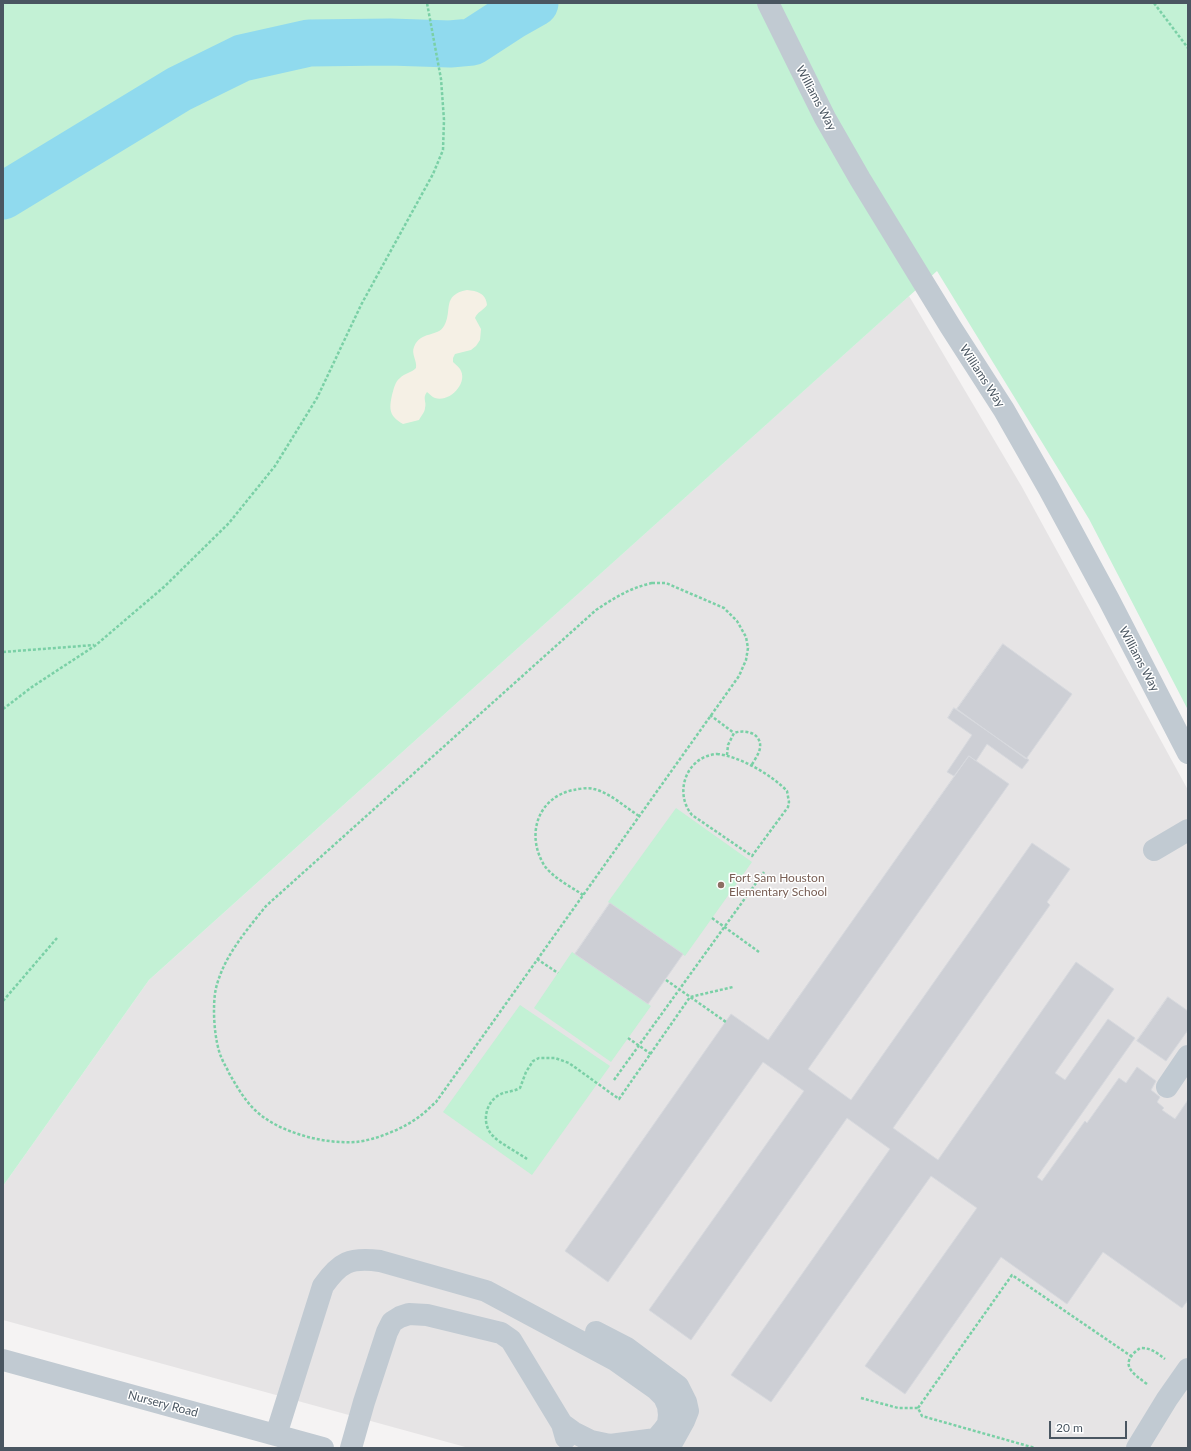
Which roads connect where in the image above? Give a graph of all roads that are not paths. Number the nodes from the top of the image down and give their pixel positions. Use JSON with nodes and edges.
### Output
{"nodes":[{"id":1,"x":768,"y":3,"type":"edge"},
{"id":2,"x":1188,"y":753,"type":"edge"},
{"id":3,"x":1188,"y":830,"type":"edge"},
{"id":4,"x":1154,"y":850,"type":"dead end"},
{"id":5,"x":1188,"y":1056,"type":"edge"},
{"id":6,"x":1167,"y":1087,"type":"dead end"},
{"id":7,"x":486,"y":1292,"type":"junction"},
{"id":8,"x":3,"y":1360,"type":"edge"},
{"id":9,"x":1188,"y":1369,"type":"edge"},
{"id":10,"x":562,"y":1424,"type":"junction"},
{"id":11,"x":276,"y":1435,"type":"junction"},
{"id":12,"x":323,"y":1448,"type":"edge"},
{"id":13,"x":351,"y":1448,"type":"edge"},
{"id":14,"x":570,"y":1448,"type":"edge"},
{"id":15,"x":669,"y":1448,"type":"edge"},
{"id":16,"x":1137,"y":1448,"type":"edge"}],
"edges":[{"from":1,"to":2,"type":"street","name":"Williams Way"},
{"from":3,"to":4,"type":"street"},
{"from":5,"to":6,"type":"street"},
{"from":7,"to":10,"type":"street"},
{"from":7,"to":11,"type":"street"},
{"from":7,"to":15,"type":"street"},
{"from":8,"to":11,"type":"street","name":"Nursery Road"},
{"from":9,"to":16,"type":"street"},
{"from":10,"to":13,"type":"street"},
{"from":10,"to":14,"type":"street"},
{"from":11,"to":12,"type":"street","name":"Nursery Road"}]}
